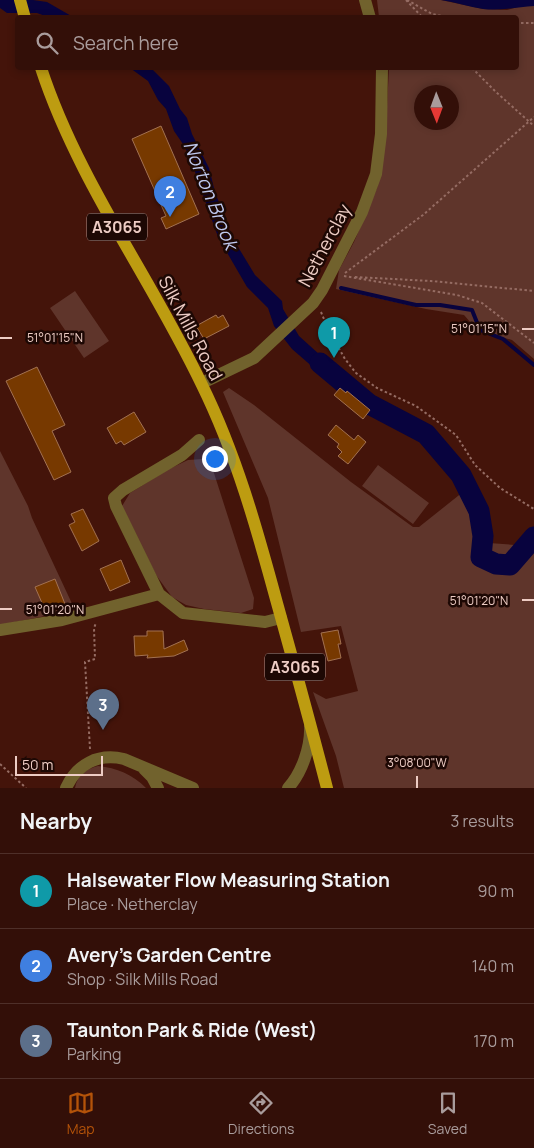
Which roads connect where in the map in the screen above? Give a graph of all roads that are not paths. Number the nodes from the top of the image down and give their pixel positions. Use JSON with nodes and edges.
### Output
{"nodes":[{"id":1,"x":20,"y":0,"type":"edge"},
{"id":2,"x":365,"y":0,"type":"edge"},
{"id":3,"x":24,"y":15,"type":"edge"},
{"id":4,"x":369,"y":15,"type":"edge"},
{"id":5,"x":42,"y":70,"type":"edge"},
{"id":6,"x":382,"y":70,"type":"edge"},
{"id":7,"x":202,"y":383,"type":"junction"},
{"id":8,"x":199,"y":440,"type":"dead end"},
{"id":9,"x":159,"y":594,"type":"junction"},
{"id":10,"x":282,"y":618,"type":"junction"},
{"id":11,"x":0,"y":630,"type":"edge"},
{"id":12,"x":309,"y":716,"type":"junction"},
{"id":13,"x":142,"y":767,"type":"junction"},
{"id":14,"x":66,"y":788,"type":"edge"},
{"id":15,"x":158,"y":788,"type":"edge"},
{"id":16,"x":194,"y":788,"type":"edge"},
{"id":17,"x":288,"y":788,"type":"edge"},
{"id":18,"x":326,"y":788,"type":"edge"}],
"edges":[{"from":1,"to":3,"type":"main road"},
{"from":2,"to":4,"type":"street"},
{"from":5,"to":7,"type":"main road","name":"Silk Mills Road","number":"A3065"},
{"from":6,"to":7,"type":"street","name":"Netherclay"},
{"from":7,"to":10,"type":"main road","name":"Silk Mills Road","number":"A3065"},
{"from":8,"to":9,"type":"street"},
{"from":9,"to":10,"type":"street"},
{"from":9,"to":11,"type":"street"},
{"from":10,"to":12,"type":"main road","number":"A3065"},
{"from":12,"to":17,"type":"street"},
{"from":12,"to":18,"type":"main road","number":"A3065"},
{"from":13,"to":14,"type":"street"},
{"from":13,"to":15,"type":"street"},
{"from":13,"to":16,"type":"street"}]}
